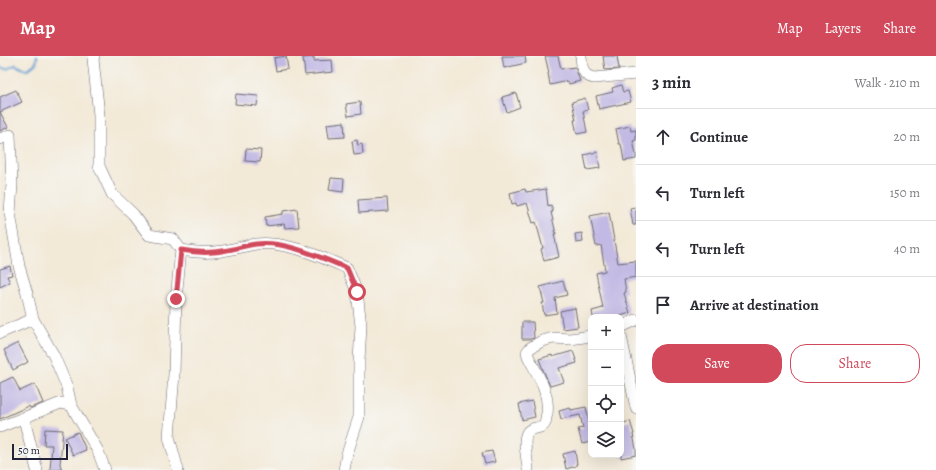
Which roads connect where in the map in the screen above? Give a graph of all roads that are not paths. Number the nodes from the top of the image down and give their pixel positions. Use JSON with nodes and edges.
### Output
{"nodes":[{"id":1,"x":94,"y":56,"type":"edge"},
{"id":2,"x":581,"y":56,"type":"edge"},
{"id":3,"x":636,"y":74,"type":"edge"},
{"id":4,"x":0,"y":139,"type":"edge"},
{"id":5,"x":181,"y":250,"type":"junction"},
{"id":6,"x":33,"y":319,"type":"junction"},
{"id":7,"x":636,"y":320,"type":"edge"},
{"id":8,"x":624,"y":326,"type":"edge"},
{"id":9,"x":0,"y":333,"type":"edge"},
{"id":10,"x":588,"y":336,"type":"edge"},
{"id":11,"x":624,"y":350,"type":"edge"},
{"id":12,"x":71,"y":405,"type":"junction"},
{"id":13,"x":636,"y":408,"type":"edge"},
{"id":14,"x":24,"y":418,"type":"junction"},
{"id":15,"x":0,"y":427,"type":"edge"},
{"id":16,"x":37,"y":470,"type":"edge"},
{"id":17,"x":105,"y":470,"type":"edge"},
{"id":18,"x":178,"y":470,"type":"edge"},
{"id":19,"x":344,"y":470,"type":"edge"},
{"id":20,"x":528,"y":470,"type":"edge"}],
"edges":[{"from":1,"to":5,"type":"street"},
{"from":2,"to":3,"type":"street"},
{"from":4,"to":6,"type":"street"},
{"from":5,"to":18,"type":"street"},
{"from":5,"to":19,"type":"street"},
{"from":6,"to":9,"type":"street"},
{"from":6,"to":12,"type":"street"},
{"from":7,"to":8,"type":"street"},
{"from":10,"to":20,"type":"street"},
{"from":11,"to":13,"type":"street"},
{"from":12,"to":14,"type":"street"},
{"from":12,"to":17,"type":"street"},
{"from":14,"to":15,"type":"street"},
{"from":14,"to":16,"type":"street"}]}
